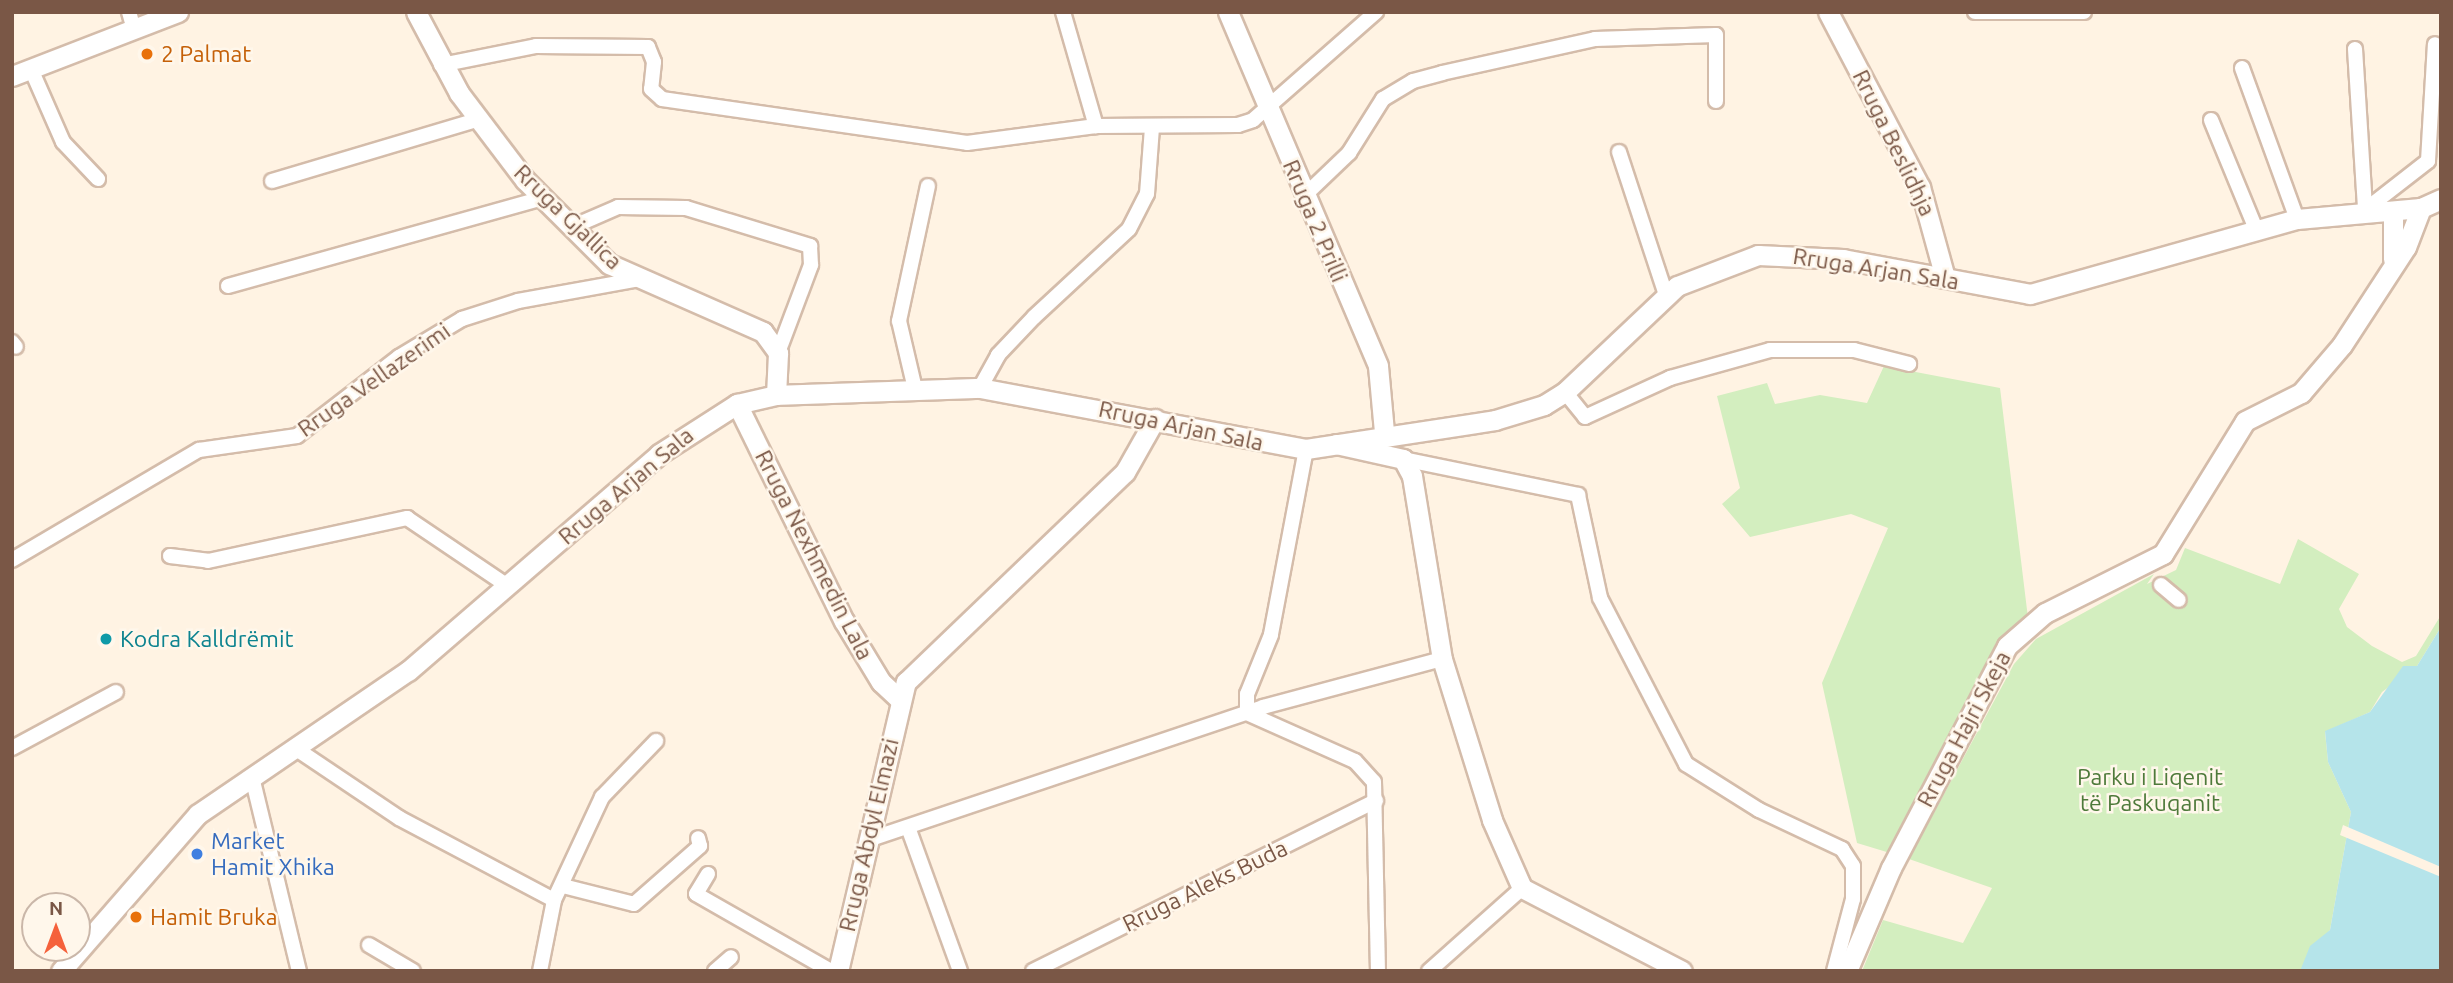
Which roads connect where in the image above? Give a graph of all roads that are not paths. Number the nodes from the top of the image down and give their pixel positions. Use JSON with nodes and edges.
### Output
{"nodes":[{"id":1,"x":178,"y":12,"type":"edge"},
{"id":2,"x":416,"y":12,"type":"edge"},
{"id":3,"x":1063,"y":12,"type":"edge"},
{"id":4,"x":1228,"y":12,"type":"edge"},
{"id":5,"x":1376,"y":12,"type":"edge"},
{"id":6,"x":1828,"y":12,"type":"edge"},
{"id":7,"x":1975,"y":12,"type":"edge"},
{"id":8,"x":2084,"y":12,"type":"edge"},
{"id":9,"x":131,"y":21,"type":"edge"},
{"id":10,"x":2435,"y":44,"type":"dead end"},
{"id":11,"x":2354,"y":49,"type":"dead end"},
{"id":12,"x":442,"y":65,"type":"junction"},
{"id":13,"x":2242,"y":68,"type":"dead end"},
{"id":14,"x":18,"y":71,"type":"edge"},
{"id":15,"x":1716,"y":101,"type":"dead end"},
{"id":16,"x":1267,"y":107,"type":"junction"},
{"id":17,"x":476,"y":120,"type":"junction"},
{"id":18,"x":2211,"y":120,"type":"dead end"},
{"id":19,"x":1096,"y":126,"type":"junction"},
{"id":20,"x":1152,"y":128,"type":"junction"},
{"id":21,"x":1619,"y":152,"type":"dead end"},
{"id":22,"x":98,"y":179,"type":"dead end"},
{"id":23,"x":272,"y":181,"type":"dead end"},
{"id":24,"x":928,"y":186,"type":"dead end"},
{"id":25,"x":1303,"y":197,"type":"junction"},
{"id":26,"x":543,"y":198,"type":"junction"},
{"id":27,"x":2441,"y":200,"type":"edge"},
{"id":28,"x":2421,"y":208,"type":"junction"},
{"id":29,"x":2365,"y":210,"type":"junction"},
{"id":30,"x":2393,"y":211,"type":"junction"},
{"id":31,"x":2297,"y":219,"type":"junction"},
{"id":32,"x":572,"y":226,"type":"junction"},
{"id":33,"x":2256,"y":229,"type":"junction"},
{"id":34,"x":2390,"y":270,"type":"junction"},
{"id":35,"x":1945,"y":278,"type":"junction"},
{"id":36,"x":635,"y":280,"type":"junction"},
{"id":37,"x":228,"y":286,"type":"dead end"},
{"id":38,"x":1666,"y":295,"type":"junction"},
{"id":39,"x":778,"y":353,"type":"junction"},
{"id":40,"x":1909,"y":364,"type":"dead end"},
{"id":41,"x":980,"y":388,"type":"junction"},
{"id":42,"x":915,"y":389,"type":"junction"},
{"id":43,"x":1565,"y":393,"type":"junction"},
{"id":44,"x":776,"y":395,"type":"junction"},
{"id":45,"x":737,"y":404,"type":"junction"},
{"id":46,"x":1155,"y":419,"type":"junction"},
{"id":47,"x":1384,"y":432,"type":"junction"},
{"id":48,"x":1335,"y":443,"type":"junction"},
{"id":49,"x":1306,"y":449,"type":"junction"},
{"id":50,"x":1403,"y":459,"type":"junction"},
{"id":51,"x":170,"y":556,"type":"dead end"},
{"id":52,"x":12,"y":560,"type":"edge"},
{"id":53,"x":2161,"y":585,"type":"dead end"},
{"id":54,"x":508,"y":586,"type":"junction"},
{"id":55,"x":2179,"y":600,"type":"dead end"},
{"id":56,"x":1442,"y":659,"type":"junction"},
{"id":57,"x":116,"y":692,"type":"dead end"},
{"id":58,"x":900,"y":700,"type":"junction"},
{"id":59,"x":1247,"y":713,"type":"junction"},
{"id":60,"x":656,"y":741,"type":"dead end"},
{"id":61,"x":12,"y":748,"type":"edge"},
{"id":62,"x":295,"y":748,"type":"junction"},
{"id":63,"x":252,"y":777,"type":"junction"},
{"id":64,"x":1376,"y":801,"type":"junction"},
{"id":65,"x":909,"y":830,"type":"junction"},
{"id":66,"x":698,"y":838,"type":"dead end"},
{"id":67,"x":869,"y":840,"type":"junction"},
{"id":68,"x":708,"y":874,"type":"dead end"},
{"id":69,"x":563,"y":886,"type":"junction"},
{"id":70,"x":1521,"y":888,"type":"junction"},
{"id":71,"x":554,"y":900,"type":"junction"},
{"id":72,"x":369,"y":945,"type":"dead end"},
{"id":73,"x":731,"y":957,"type":"dead end"},
{"id":74,"x":1041,"y":969,"type":"edge"},
{"id":75,"x":61,"y":971,"type":"edge"},
{"id":76,"x":299,"y":971,"type":"edge"},
{"id":77,"x":413,"y":971,"type":"edge"},
{"id":78,"x":540,"y":971,"type":"edge"},
{"id":79,"x":715,"y":971,"type":"edge"},
{"id":80,"x":831,"y":971,"type":"edge"},
{"id":81,"x":838,"y":971,"type":"edge"},
{"id":82,"x":960,"y":971,"type":"edge"},
{"id":83,"x":1378,"y":971,"type":"edge"},
{"id":84,"x":1429,"y":971,"type":"edge"},
{"id":85,"x":1682,"y":971,"type":"edge"},
{"id":86,"x":1834,"y":971,"type":"edge"},
{"id":87,"x":1847,"y":971,"type":"edge"}],
"edges":[{"from":1,"to":9,"type":"street"},
{"from":2,"to":12,"type":"street","name":"Rruga Gjallica"},
{"from":3,"to":19,"type":"street"},
{"from":4,"to":16,"type":"street","name":"Rruga 2 Prilli"},
{"from":5,"to":16,"type":"street"},
{"from":6,"to":35,"type":"street","name":"Rruga Beslidhja"},
{"from":7,"to":8,"type":"street"},
{"from":9,"to":14,"type":"street"},
{"from":10,"to":29,"type":"street"},
{"from":11,"to":29,"type":"street"},
{"from":12,"to":17,"type":"street","name":"Rruga Gjallica"},
{"from":12,"to":19,"type":"street"},
{"from":13,"to":31,"type":"street"},
{"from":14,"to":22,"type":"street"},
{"from":15,"to":25,"type":"street"},
{"from":16,"to":20,"type":"street"},
{"from":16,"to":25,"type":"street","name":"Rruga 2 Prilli"},
{"from":17,"to":23,"type":"street"},
{"from":17,"to":26,"type":"street","name":"Rruga Gjallica"},
{"from":18,"to":33,"type":"street"},
{"from":19,"to":20,"type":"street"},
{"from":20,"to":41,"type":"street"},
{"from":21,"to":38,"type":"street"},
{"from":24,"to":42,"type":"street"},
{"from":25,"to":47,"type":"street","name":"Rruga 2 Prilli"},
{"from":26,"to":32,"type":"street","name":"Rruga Gjallica"},
{"from":26,"to":37,"type":"street"},
{"from":27,"to":28,"type":"street","name":"Rruga Arjan Sala"},
{"from":28,"to":30,"type":"street","name":"Rruga Arjan Sala"},
{"from":28,"to":34,"type":"street","name":"Rruga Hajri Skeja"},
{"from":29,"to":30,"type":"street","name":"Rruga Arjan Sala"},
{"from":29,"to":31,"type":"street","name":"Rruga Arjan Sala"},
{"from":30,"to":34,"type":"street"},
{"from":31,"to":33,"type":"street","name":"Rruga Arjan Sala"},
{"from":32,"to":36,"type":"street","name":"Rruga Gjallica"},
{"from":32,"to":39,"type":"street"},
{"from":33,"to":35,"type":"street","name":"Rruga Arjan Sala"},
{"from":34,"to":87,"type":"street","name":"Rruga Hajri Skeja"},
{"from":35,"to":38,"type":"street","name":"Rruga Arjan Sala"},
{"from":36,"to":39,"type":"street","name":"Rruga Gjallica"},
{"from":36,"to":52,"type":"street","name":"Rruga Vellazerimi"},
{"from":38,"to":43,"type":"street","name":"Rruga Arjan Sala"},
{"from":39,"to":44,"type":"street"},
{"from":40,"to":43,"type":"street"},
{"from":41,"to":42,"type":"street","name":"Rruga Arjan Sala"},
{"from":41,"to":46,"type":"street","name":"Rruga Arjan Sala"},
{"from":42,"to":44,"type":"street","name":"Rruga Arjan Sala"},
{"from":43,"to":47,"type":"street","name":"Rruga Arjan Sala"},
{"from":44,"to":45,"type":"street","name":"Rruga Arjan Sala"},
{"from":45,"to":54,"type":"street","name":"Rruga Arjan Sala"},
{"from":45,"to":58,"type":"street","name":"Rruga Nexhmedin Lala"},
{"from":46,"to":49,"type":"street","name":"Rruga Arjan Sala"},
{"from":46,"to":58,"type":"street","name":"Rruga Abdyl Elmazi"},
{"from":47,"to":48,"type":"street","name":"Rruga Arjan Sala"},
{"from":48,"to":49,"type":"street","name":"Rruga Arjan Sala"},
{"from":48,"to":50,"type":"street"},
{"from":49,"to":59,"type":"street"},
{"from":50,"to":56,"type":"street"},
{"from":50,"to":86,"type":"street"},
{"from":51,"to":54,"type":"street"},
{"from":53,"to":55,"type":"street"},
{"from":54,"to":62,"type":"street","name":"Rruga Arjan Sala"},
{"from":56,"to":59,"type":"street"},
{"from":56,"to":70,"type":"street"},
{"from":57,"to":61,"type":"street"},
{"from":58,"to":67,"type":"street","name":"Rruga Abdyl Elmazi"},
{"from":59,"to":64,"type":"street"},
{"from":59,"to":65,"type":"street"},
{"from":60,"to":69,"type":"street"},
{"from":62,"to":63,"type":"street","name":"Rruga Arjan Sala"},
{"from":62,"to":71,"type":"street"},
{"from":63,"to":75,"type":"street","name":"Rruga Arjan Sala"},
{"from":63,"to":76,"type":"street"},
{"from":64,"to":74,"type":"street","name":"Rruga Aleks Buda"},
{"from":64,"to":83,"type":"street"},
{"from":65,"to":67,"type":"street"},
{"from":65,"to":82,"type":"street"},
{"from":66,"to":69,"type":"street"},
{"from":67,"to":81,"type":"street","name":"Rruga Abdyl Elmazi"},
{"from":68,"to":80,"type":"street"},
{"from":69,"to":71,"type":"street"},
{"from":70,"to":84,"type":"street"},
{"from":70,"to":85,"type":"street"},
{"from":71,"to":78,"type":"street"},
{"from":72,"to":77,"type":"street"},
{"from":73,"to":79,"type":"street"}]}
